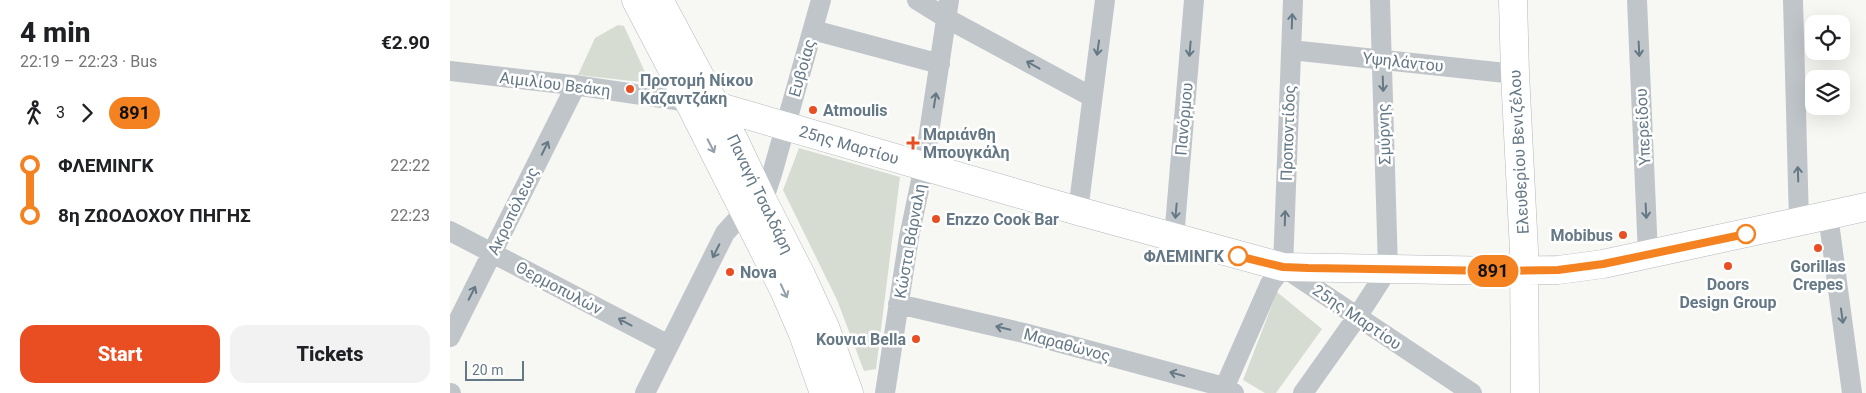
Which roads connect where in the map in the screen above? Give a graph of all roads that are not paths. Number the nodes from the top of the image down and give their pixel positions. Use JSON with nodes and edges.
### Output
{"nodes":[{"id":1,"x":636,"y":0,"type":"edge"},
{"id":2,"x":659,"y":0,"type":"edge"},
{"id":3,"x":820,"y":0,"type":"edge"},
{"id":4,"x":917,"y":0,"type":"edge"},
{"id":5,"x":1105,"y":0,"type":"edge"},
{"id":6,"x":1194,"y":0,"type":"edge"},
{"id":7,"x":1293,"y":0,"type":"edge"},
{"id":8,"x":1380,"y":0,"type":"edge"},
{"id":9,"x":1513,"y":0,"type":"edge"},
{"id":10,"x":1637,"y":0,"type":"edge"},
{"id":11,"x":1793,"y":0,"type":"edge"},
{"id":12,"x":948,"y":9,"type":"edge"},
{"id":13,"x":813,"y":30,"type":"junction"},
{"id":14,"x":1292,"y":50,"type":"junction"},
{"id":15,"x":1382,"y":60,"type":"junction"},
{"id":16,"x":940,"y":64,"type":"junction"},
{"id":17,"x":450,"y":71,"type":"edge"},
{"id":18,"x":1515,"y":74,"type":"junction"},
{"id":19,"x":576,"y":85,"type":"junction"},
{"id":20,"x":1092,"y":97,"type":"junction"},
{"id":21,"x":689,"y":102,"type":"junction"},
{"id":22,"x":716,"y":106,"type":"junction"},
{"id":23,"x":785,"y":127,"type":"junction"},
{"id":24,"x":924,"y":166,"type":"junction"},
{"id":25,"x":753,"y":207,"type":"junction"},
{"id":26,"x":1866,"y":207,"type":"edge"},
{"id":27,"x":1078,"y":211,"type":"junction"},
{"id":28,"x":1828,"y":216,"type":"junction"},
{"id":29,"x":1799,"y":222,"type":"junction"},
{"id":30,"x":450,"y":231,"type":"edge"},
{"id":31,"x":1174,"y":238,"type":"junction"},
{"id":32,"x":493,"y":253,"type":"junction"},
{"id":33,"x":1648,"y":255,"type":"junction"},
{"id":34,"x":1283,"y":267,"type":"junction"},
{"id":35,"x":1388,"y":268,"type":"junction"},
{"id":36,"x":1524,"y":270,"type":"junction"},
{"id":37,"x":898,"y":304,"type":"junction"},
{"id":38,"x":1357,"y":317,"type":"junction"},
{"id":39,"x":450,"y":337,"type":"edge"},
{"id":40,"x":669,"y":345,"type":"junction"},
{"id":41,"x":1227,"y":391,"type":"edge"},
{"id":42,"x":645,"y":393,"type":"edge"},
{"id":43,"x":824,"y":393,"type":"edge"},
{"id":44,"x":849,"y":393,"type":"edge"},
{"id":45,"x":885,"y":393,"type":"edge"},
{"id":46,"x":1303,"y":393,"type":"edge"},
{"id":47,"x":1472,"y":393,"type":"edge"},
{"id":48,"x":1525,"y":393,"type":"edge"},
{"id":49,"x":1852,"y":393,"type":"edge"}],
"edges":[{"from":1,"to":21,"type":"street","name":"Παναγή Τσαλδάρη"},
{"from":2,"to":22,"type":"street","name":"Παναγή Τσαλδάρη"},
{"from":3,"to":13,"type":"street","name":"Ευβοίας"},
{"from":4,"to":12,"type":"street"},
{"from":5,"to":20,"type":"street","one_way":true},
{"from":6,"to":31,"type":"street","name":"Πανόρμου","one_way":true},
{"from":14,"to":7,"type":"street","name":"Προποντίδος","one_way":true},
{"from":8,"to":15,"type":"street","name":"Σμύρνης"},
{"from":9,"to":18,"type":"street","name":"Ελευθερίου Βενιζέλου"},
{"from":10,"to":33,"type":"street","name":"Υπερείδου","one_way":true},
{"from":29,"to":11,"type":"street","one_way":true},
{"from":12,"to":16,"type":"street","name":"Κώστα Βάρναλη"},
{"from":20,"to":12,"type":"street","one_way":true},
{"from":13,"to":16,"type":"street"},
{"from":13,"to":23,"type":"street","name":"Ευβοίας"},
{"from":14,"to":15,"type":"street","name":"Υψηλάντου"},
{"from":34,"to":14,"type":"street","name":"Προποντίδος","one_way":true},
{"from":15,"to":18,"type":"street","name":"Υψηλάντου"},
{"from":15,"to":35,"type":"street","name":"Σμύρνης","one_way":true},
{"from":24,"to":16,"type":"street","name":"Κώστα Βάρναλη","one_way":true},
{"from":17,"to":19,"type":"street","name":"Αιμιλίου Βεάκη"},
{"from":18,"to":36,"type":"street","name":"Ελευθερίου Βενιζέλου"},
{"from":19,"to":21,"type":"street","name":"Αιμιλίου Βεάκη"},
{"from":32,"to":19,"type":"street","name":"Ακροπόλεως","one_way":true},
{"from":20,"to":27,"type":"street"},
{"from":21,"to":22,"type":"street","name":"25ης Μαρτίου"},
{"from":21,"to":25,"type":"street","name":"Παναγή Τσαλδάρη","one_way":true},
{"from":22,"to":23,"type":"street","name":"25ης Μαρτίου"},
{"from":22,"to":25,"type":"street","name":"Παναγή Τσαλδάρη"},
{"from":23,"to":24,"type":"street","name":"25ης Μαρτίου"},
{"from":23,"to":25,"type":"street","name":"Ευβοίας"},
{"from":24,"to":27,"type":"street","name":"25ης Μαρτίου"},
{"from":24,"to":37,"type":"street","name":"Κώστα Βάρναλη"},
{"from":25,"to":40,"type":"street","one_way":true},
{"from":25,"to":43,"type":"street","name":"Παναγή Τσαλδάρη","one_way":true},
{"from":25,"to":44,"type":"street","name":"Παναγή Τσαλδάρη"},
{"from":26,"to":28,"type":"street"},
{"from":27,"to":31,"type":"street","name":"25ης Μαρτίου"},
{"from":28,"to":29,"type":"street"},
{"from":28,"to":49,"type":"street","one_way":true},
{"from":29,"to":33,"type":"street"},
{"from":30,"to":32,"type":"street","name":"Θερμοπυλών"},
{"from":31,"to":34,"type":"street","name":"25ης Μαρτίου"},
{"from":39,"to":32,"type":"street","name":"Ακροπόλεως","one_way":true},
{"from":40,"to":32,"type":"street","name":"Θερμοπυλών","one_way":true},
{"from":33,"to":36,"type":"street"},
{"from":34,"to":35,"type":"street"},
{"from":34,"to":38,"type":"street","name":"25ης Μαρτίου"},
{"from":34,"to":41,"type":"street"},
{"from":35,"to":36,"type":"street"},
{"from":35,"to":38,"type":"street"},
{"from":36,"to":48,"type":"street","name":"Ελευθερίου Βενιζέλου"},
{"from":41,"to":37,"type":"street","name":"Μαραθώνος","one_way":true},
{"from":37,"to":45,"type":"street","name":"Κώστα Βάρναλη"},
{"from":38,"to":46,"type":"street"},
{"from":38,"to":47,"type":"street","name":"25ης Μαρτίου"},
{"from":40,"to":42,"type":"street"}]}
